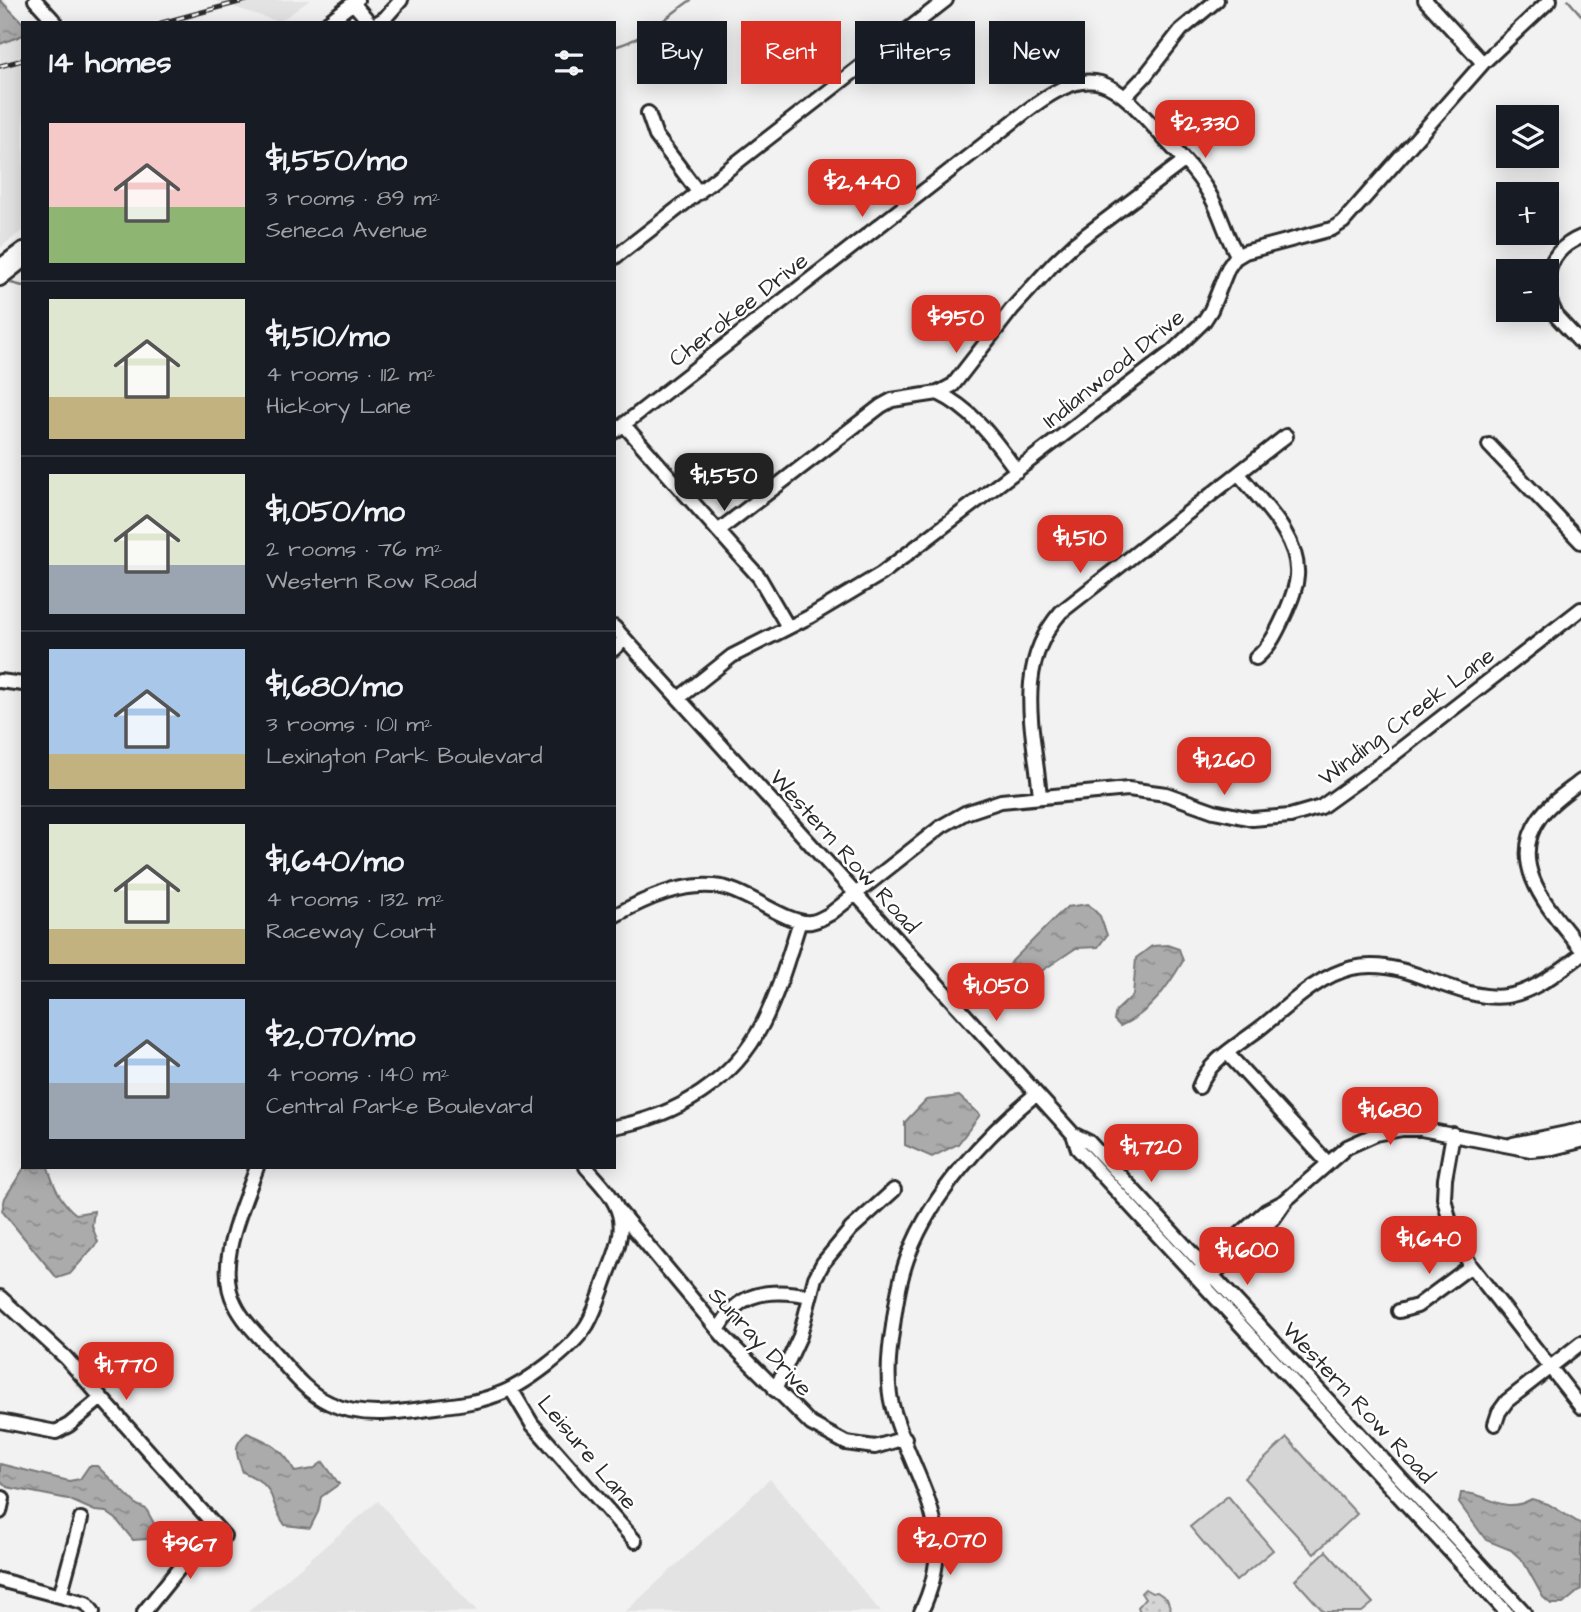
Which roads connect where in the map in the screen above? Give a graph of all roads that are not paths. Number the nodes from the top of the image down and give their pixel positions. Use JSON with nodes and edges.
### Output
{"nodes":[{"id":1,"x":35,"y":0,"type":"edge"},
{"id":2,"x":401,"y":0,"type":"edge"},
{"id":3,"x":946,"y":0,"type":"edge"},
{"id":4,"x":1217,"y":0,"type":"edge"},
{"id":5,"x":1425,"y":0,"type":"edge"},
{"id":6,"x":1550,"y":0,"type":"edge"},
{"id":7,"x":355,"y":1,"type":"edge"},
{"id":8,"x":54,"y":21,"type":"edge"},
{"id":9,"x":330,"y":21,"type":"edge"},
{"id":10,"x":369,"y":21,"type":"edge"},
{"id":11,"x":380,"y":21,"type":"edge"},
{"id":12,"x":1483,"y":63,"type":"junction"},
{"id":13,"x":1126,"y":96,"type":"junction"},
{"id":14,"x":648,"y":113,"type":"dead end"},
{"id":15,"x":1184,"y":161,"type":"junction"},
{"id":16,"x":699,"y":193,"type":"junction"},
{"id":17,"x":1581,"y":237,"type":"edge"},
{"id":18,"x":21,"y":250,"type":"edge"},
{"id":19,"x":616,"y":256,"type":"edge"},
{"id":20,"x":1238,"y":256,"type":"junction"},
{"id":21,"x":1555,"y":259,"type":"edge"},
{"id":22,"x":21,"y":263,"type":"edge"},
{"id":23,"x":0,"y":266,"type":"edge"},
{"id":24,"x":0,"y":279,"type":"edge"},
{"id":25,"x":1559,"y":319,"type":"edge"},
{"id":26,"x":1581,"y":343,"type":"edge"},
{"id":27,"x":938,"y":393,"type":"junction"},
{"id":28,"x":619,"y":428,"type":"edge"},
{"id":29,"x":1286,"y":436,"type":"dead end"},
{"id":30,"x":1489,"y":445,"type":"dead end"},
{"id":31,"x":1017,"y":471,"type":"junction"},
{"id":32,"x":1239,"y":474,"type":"junction"},
{"id":33,"x":719,"y":531,"type":"junction"},
{"id":34,"x":1581,"y":542,"type":"edge"},
{"id":35,"x":1581,"y":609,"type":"edge"},
{"id":36,"x":788,"y":627,"type":"junction"},
{"id":37,"x":616,"y":628,"type":"edge"},
{"id":38,"x":625,"y":639,"type":"junction"},
{"id":39,"x":616,"y":647,"type":"edge"},
{"id":40,"x":1256,"y":658,"type":"dead end"},
{"id":41,"x":0,"y":681,"type":"edge"},
{"id":42,"x":21,"y":684,"type":"edge"},
{"id":43,"x":679,"y":698,"type":"junction"},
{"id":44,"x":1581,"y":781,"type":"edge"},
{"id":45,"x":1040,"y":796,"type":"junction"},
{"id":46,"x":854,"y":895,"type":"junction"},
{"id":47,"x":616,"y":915,"type":"edge"},
{"id":48,"x":800,"y":921,"type":"junction"},
{"id":49,"x":1581,"y":949,"type":"edge"},
{"id":50,"x":1581,"y":955,"type":"edge"},
{"id":51,"x":1227,"y":1053,"type":"junction"},
{"id":52,"x":1199,"y":1087,"type":"dead end"},
{"id":53,"x":1037,"y":1094,"type":"junction"},
{"id":54,"x":616,"y":1126,"type":"edge"},
{"id":55,"x":1581,"y":1130,"type":"edge"},
{"id":56,"x":1073,"y":1134,"type":"junction"},
{"id":57,"x":1453,"y":1134,"type":"junction"},
{"id":58,"x":1581,"y":1141,"type":"edge"},
{"id":59,"x":1508,"y":1144,"type":"junction"},
{"id":60,"x":1328,"y":1162,"type":"junction"},
{"id":61,"x":256,"y":1169,"type":"edge"},
{"id":62,"x":588,"y":1169,"type":"edge"},
{"id":63,"x":894,"y":1190,"type":"dead end"},
{"id":64,"x":617,"y":1208,"type":"junction"},
{"id":65,"x":1471,"y":1266,"type":"junction"},
{"id":66,"x":1209,"y":1270,"type":"junction"},
{"id":67,"x":1198,"y":1280,"type":"junction"},
{"id":68,"x":810,"y":1296,"type":"junction"},
{"id":69,"x":0,"y":1297,"type":"edge"},
{"id":70,"x":1399,"y":1311,"type":"dead end"},
{"id":71,"x":718,"y":1330,"type":"junction"},
{"id":72,"x":1581,"y":1343,"type":"edge"},
{"id":73,"x":1550,"y":1367,"type":"junction"},
{"id":74,"x":511,"y":1389,"type":"junction"},
{"id":75,"x":775,"y":1390,"type":"junction"},
{"id":76,"x":100,"y":1399,"type":"junction"},
{"id":77,"x":1581,"y":1407,"type":"edge"},
{"id":78,"x":0,"y":1421,"type":"edge"},
{"id":79,"x":1495,"y":1424,"type":"dead end"},
{"id":80,"x":905,"y":1438,"type":"junction"},
{"id":81,"x":4,"y":1498,"type":"dead end"},
{"id":82,"x":0,"y":1512,"type":"edge"},
{"id":83,"x":81,"y":1519,"type":"dead end"},
{"id":84,"x":635,"y":1541,"type":"dead end"},
{"id":85,"x":0,"y":1580,"type":"edge"},
{"id":86,"x":61,"y":1595,"type":"junction"},
{"id":87,"x":93,"y":1612,"type":"edge"},
{"id":88,"x":144,"y":1612,"type":"edge"},
{"id":89,"x":921,"y":1612,"type":"edge"},
{"id":90,"x":1506,"y":1612,"type":"edge"},
{"id":91,"x":1524,"y":1612,"type":"edge"}],
"edges":[{"from":1,"to":8,"type":"street"},
{"from":2,"to":11,"type":"street"},
{"from":3,"to":16,"type":"street"},
{"from":4,"to":13,"type":"street"},
{"from":5,"to":12,"type":"street"},
{"from":6,"to":12,"type":"street"},
{"from":7,"to":9,"type":"street"},
{"from":7,"to":10,"type":"street"},
{"from":12,"to":20,"type":"street"},
{"from":13,"to":15,"type":"street"},
{"from":13,"to":28,"type":"street","name":"Cherokee Drive"},
{"from":14,"to":16,"type":"street"},
{"from":15,"to":20,"type":"street"},
{"from":15,"to":27,"type":"street"},
{"from":16,"to":19,"type":"street"},
{"from":17,"to":21,"type":"street"},
{"from":18,"to":23,"type":"street"},
{"from":20,"to":31,"type":"street","name":"Indianwood Drive"},
{"from":22,"to":24,"type":"street"},
{"from":25,"to":26,"type":"street"},
{"from":27,"to":31,"type":"street"},
{"from":27,"to":33,"type":"street"},
{"from":28,"to":33,"type":"street"},
{"from":29,"to":32,"type":"street"},
{"from":30,"to":34,"type":"street"},
{"from":31,"to":36,"type":"street","name":"Indianwood Drive"},
{"from":32,"to":40,"type":"street"},
{"from":32,"to":45,"type":"street"},
{"from":33,"to":36,"type":"street"},
{"from":35,"to":45,"type":"street","name":"Winding Creek Lane"},
{"from":36,"to":43,"type":"street","name":"Indianwood Drive"},
{"from":37,"to":38,"type":"street","name":"Western Row Road"},
{"from":38,"to":39,"type":"street"},
{"from":38,"to":43,"type":"street","name":"Western Row Road"},
{"from":41,"to":42,"type":"street"},
{"from":43,"to":46,"type":"street","name":"Western Row Road"},
{"from":44,"to":49,"type":"street"},
{"from":45,"to":46,"type":"street","name":"Winding Creek Lane"},
{"from":46,"to":48,"type":"street","name":"Winding Creek Lane"},
{"from":46,"to":53,"type":"street","name":"Western Row Road"},
{"from":47,"to":48,"type":"street"},
{"from":48,"to":54,"type":"street"},
{"from":50,"to":51,"type":"street"},
{"from":51,"to":52,"type":"street"},
{"from":51,"to":60,"type":"street"},
{"from":53,"to":56,"type":"street","name":"Western Row Road"},
{"from":53,"to":80,"type":"street"},
{"from":55,"to":59,"type":"street"},
{"from":56,"to":66,"type":"street","name":"Western Row Road"},
{"from":56,"to":67,"type":"street","name":"Western Row Road"},
{"from":57,"to":59,"type":"street"},
{"from":57,"to":60,"type":"street"},
{"from":57,"to":65,"type":"street"},
{"from":58,"to":59,"type":"street"},
{"from":60,"to":66,"type":"street"},
{"from":61,"to":74,"type":"street"},
{"from":62,"to":64,"type":"street","name":"Sunray Drive"},
{"from":63,"to":68,"type":"street"},
{"from":64,"to":71,"type":"street","name":"Sunray Drive"},
{"from":64,"to":74,"type":"street"},
{"from":65,"to":70,"type":"street"},
{"from":65,"to":73,"type":"street"},
{"from":66,"to":67,"type":"street"},
{"from":66,"to":91,"type":"street","name":"Western Row Road"},
{"from":67,"to":90,"type":"street","name":"Western Row Road"},
{"from":68,"to":71,"type":"street"},
{"from":68,"to":75,"type":"street"},
{"from":69,"to":76,"type":"street"},
{"from":71,"to":75,"type":"street","name":"Sunray Drive"},
{"from":72,"to":73,"type":"street"},
{"from":73,"to":77,"type":"street"},
{"from":73,"to":79,"type":"street"},
{"from":74,"to":84,"type":"street","name":"Leisure Lane"},
{"from":75,"to":80,"type":"street","name":"Sunray Drive"},
{"from":76,"to":78,"type":"street"},
{"from":76,"to":88,"type":"street"},
{"from":80,"to":89,"type":"street"},
{"from":81,"to":82,"type":"street"},
{"from":83,"to":86,"type":"street"},
{"from":85,"to":86,"type":"street"},
{"from":86,"to":87,"type":"street"}]}
